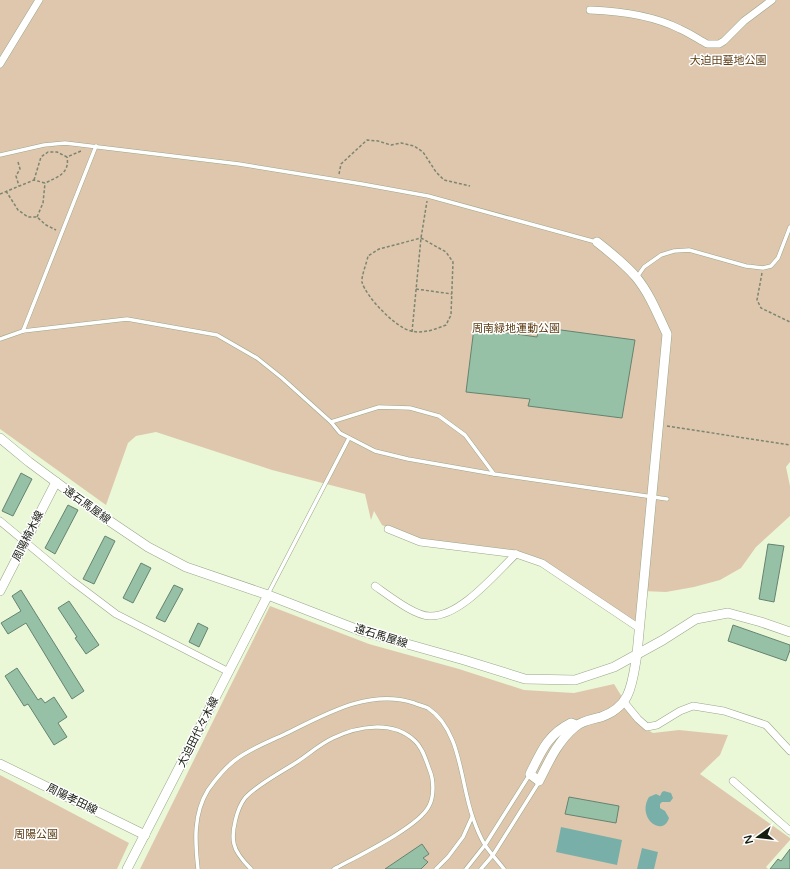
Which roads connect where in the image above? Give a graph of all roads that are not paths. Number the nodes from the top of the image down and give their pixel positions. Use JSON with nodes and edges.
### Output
{"nodes":[{"id":1,"x":39,"y":0,"type":"edge"},
{"id":2,"x":772,"y":0,"type":"edge"},
{"id":3,"x":590,"y":10,"type":"dead end"},
{"id":4,"x":0,"y":64,"type":"edge"},
{"id":5,"x":96,"y":146,"type":"junction"},
{"id":6,"x":0,"y":155,"type":"edge"},
{"id":7,"x":790,"y":227,"type":"edge"},
{"id":8,"x":597,"y":242,"type":"joint"},
{"id":9,"x":636,"y":278,"type":"junction"},
{"id":10,"x":23,"y":331,"type":"junction"},
{"id":11,"x":0,"y":339,"type":"edge"},
{"id":12,"x":331,"y":422,"type":"junction"},
{"id":13,"x":0,"y":438,"type":"edge"},
{"id":14,"x":349,"y":438,"type":"junction"},
{"id":15,"x":494,"y":474,"type":"junction"},
{"id":16,"x":56,"y":482,"type":"junction"},
{"id":17,"x":652,"y":497,"type":"junction"},
{"id":18,"x":667,"y":499,"type":"dead end"},
{"id":19,"x":0,"y":521,"type":"edge"},
{"id":20,"x":388,"y":529,"type":"dead end"},
{"id":21,"x":25,"y":541,"type":"junction"},
{"id":22,"x":516,"y":554,"type":"junction"},
{"id":23,"x":375,"y":586,"type":"dead end"},
{"id":24,"x":0,"y":591,"type":"edge"},
{"id":25,"x":268,"y":595,"type":"junction"},
{"id":26,"x":639,"y":628,"type":"junction"},
{"id":27,"x":790,"y":632,"type":"edge"},
{"id":28,"x":637,"y":654,"type":"junction"},
{"id":29,"x":229,"y":672,"type":"junction"},
{"id":30,"x":624,"y":702,"type":"junction"},
{"id":31,"x":576,"y":725,"type":"junction"},
{"id":32,"x":790,"y":750,"type":"edge"},
{"id":33,"x":0,"y":764,"type":"edge"},
{"id":34,"x":530,"y":774,"type":"junction"},
{"id":35,"x":540,"y":781,"type":"junction"},
{"id":36,"x":732,"y":781,"type":"dead end"},
{"id":37,"x":472,"y":817,"type":"junction"},
{"id":38,"x":790,"y":832,"type":"edge"},
{"id":39,"x":145,"y":835,"type":"junction"},
{"id":40,"x":485,"y":845,"type":"junction"},
{"id":41,"x":494,"y":855,"type":"junction"},
{"id":42,"x":127,"y":869,"type":"edge"},
{"id":43,"x":198,"y":869,"type":"edge"},
{"id":44,"x":251,"y":869,"type":"edge"},
{"id":45,"x":334,"y":869,"type":"edge"},
{"id":46,"x":436,"y":869,"type":"edge"},
{"id":47,"x":466,"y":869,"type":"edge"},
{"id":48,"x":482,"y":869,"type":"edge"},
{"id":49,"x":504,"y":869,"type":"edge"}],
"edges":[{"from":1,"to":4,"type":"street"},
{"from":2,"to":3,"type":"street"},
{"from":5,"to":6,"type":"lane"},
{"from":5,"to":8,"type":"lane"},
{"from":5,"to":10,"type":"lane"},
{"from":7,"to":9,"type":"lane"},
{"from":8,"to":9,"type":"street"},
{"from":9,"to":17,"type":"street"},
{"from":10,"to":11,"type":"lane"},
{"from":10,"to":12,"type":"lane"},
{"from":12,"to":14,"type":"lane"},
{"from":12,"to":15,"type":"lane"},
{"from":13,"to":16,"type":"street","name":"遠石馬屋線"},
{"from":14,"to":15,"type":"lane"},
{"from":14,"to":25,"type":"lane"},
{"from":15,"to":17,"type":"lane"},
{"from":16,"to":21,"type":"street","name":"周陽楠木線"},
{"from":16,"to":25,"type":"street","name":"遠石馬屋線"},
{"from":17,"to":18,"type":"lane"},
{"from":17,"to":26,"type":"street"},
{"from":19,"to":21,"type":"street"},
{"from":20,"to":22,"type":"street"},
{"from":21,"to":24,"type":"street","name":"周陽楠木線"},
{"from":21,"to":29,"type":"street"},
{"from":22,"to":23,"type":"street"},
{"from":22,"to":26,"type":"street"},
{"from":25,"to":28,"type":"street","name":"遠石馬屋線"},
{"from":25,"to":29,"type":"street","name":"大迫田代々木線"},
{"from":26,"to":28,"type":"street"},
{"from":27,"to":28,"type":"street","name":"遠石馬屋線"},
{"from":28,"to":30,"type":"street"},
{"from":29,"to":39,"type":"street","name":"大迫田代々木線"},
{"from":30,"to":31,"type":"street"},
{"from":30,"to":32,"type":"street"},
{"from":31,"to":34,"type":"street"},
{"from":31,"to":35,"type":"street"},
{"from":33,"to":39,"type":"street","name":"周陽孝田線"},
{"from":34,"to":35,"type":"street"},
{"from":34,"to":40,"type":"lane"},
{"from":35,"to":41,"type":"lane"},
{"from":36,"to":38,"type":"street"},
{"from":37,"to":40,"type":"lane"},
{"from":37,"to":43,"type":"lane"},
{"from":37,"to":46,"type":"lane"},
{"from":39,"to":42,"type":"street","name":"大迫田代々木線"},
{"from":40,"to":41,"type":"lane"},
{"from":40,"to":47,"type":"lane"},
{"from":41,"to":48,"type":"lane"},
{"from":41,"to":49,"type":"lane"},
{"from":44,"to":45,"type":"lane"}]}
